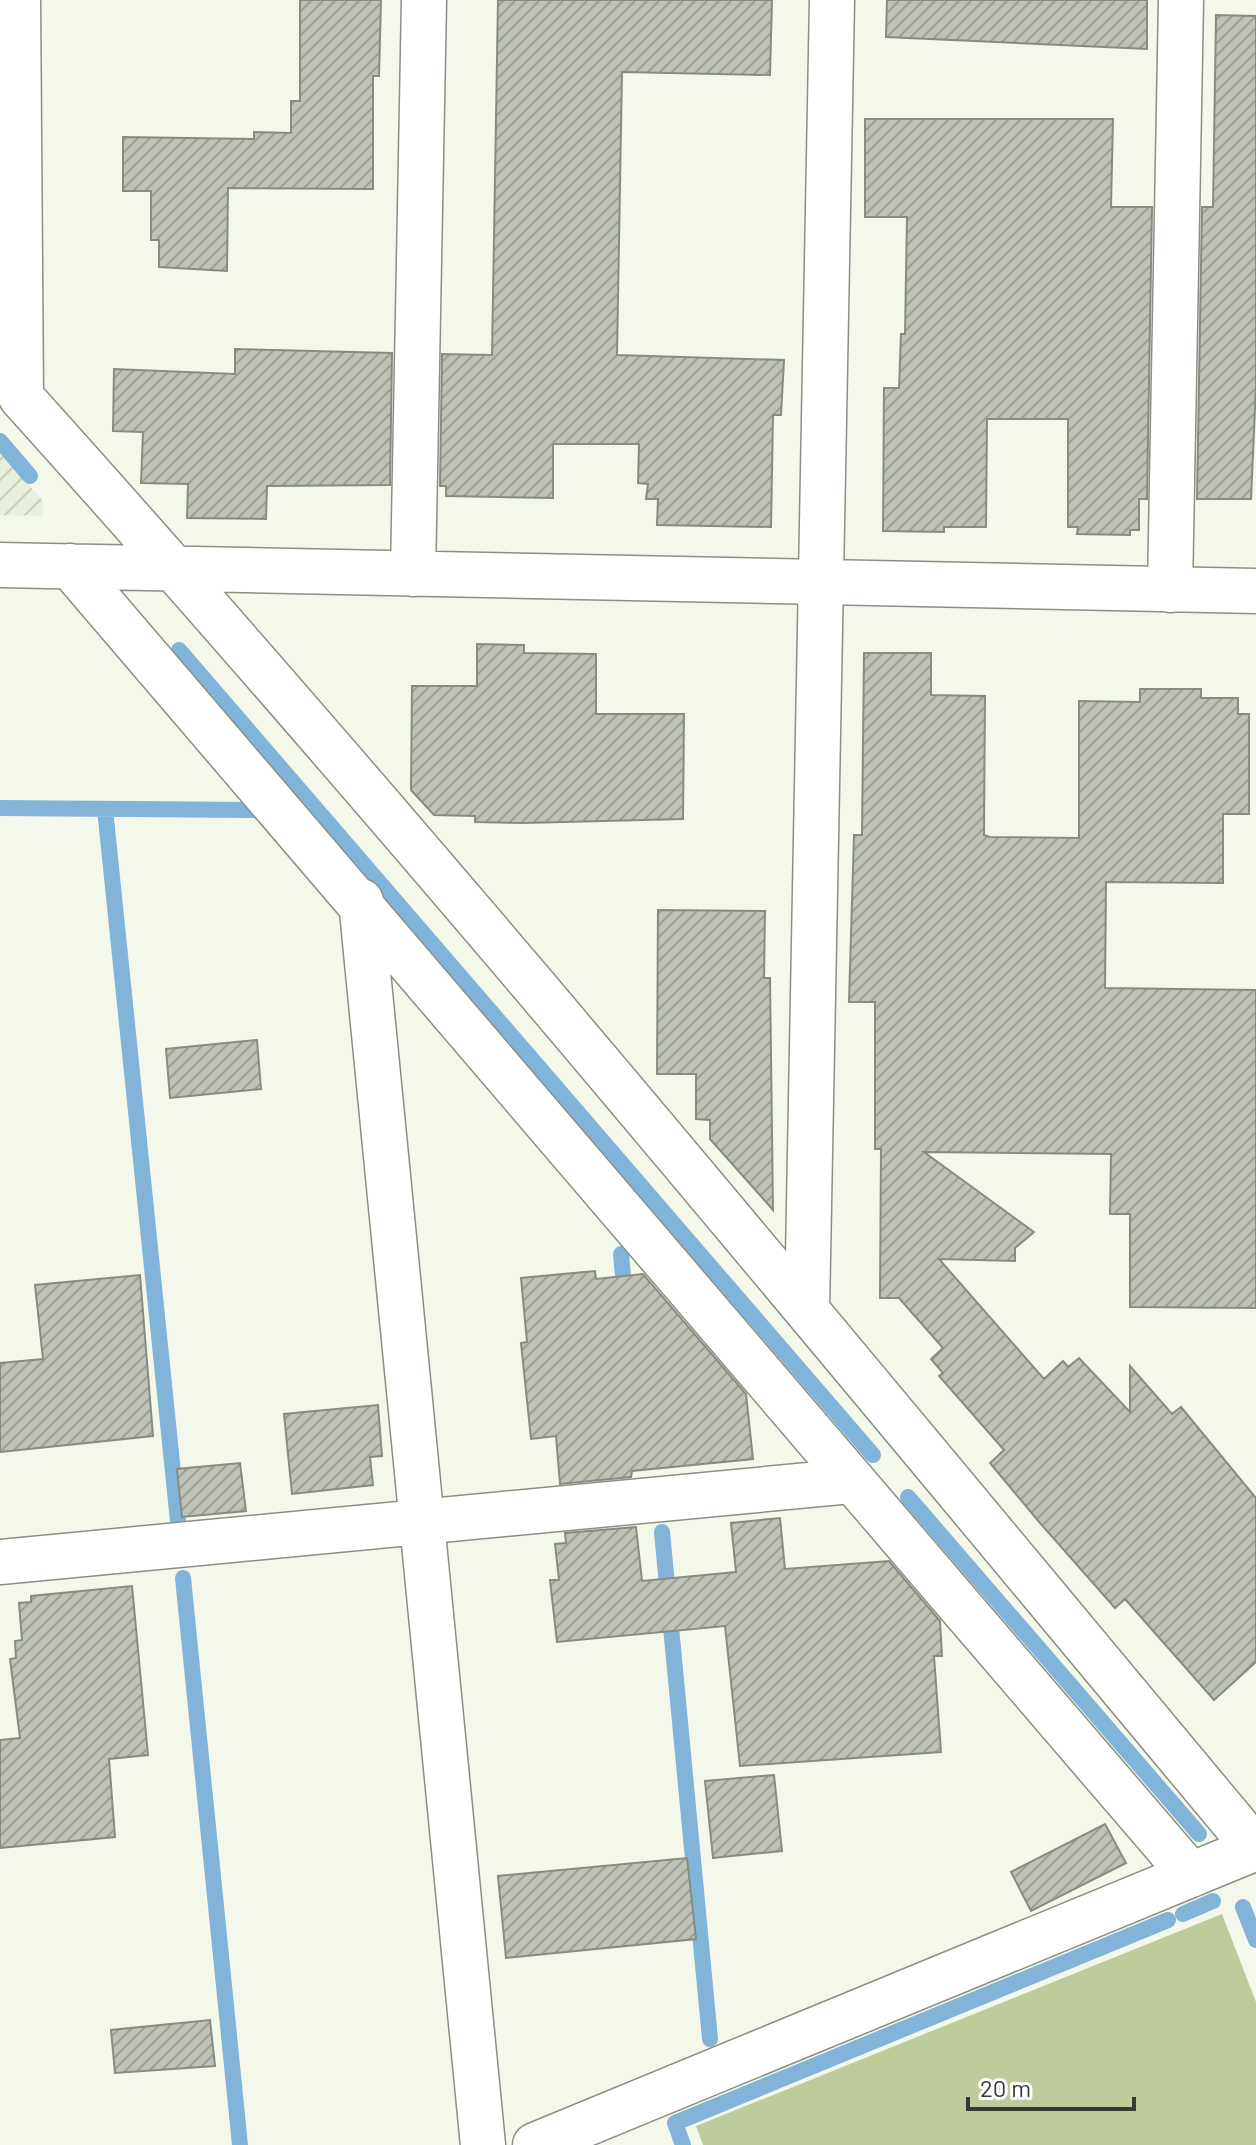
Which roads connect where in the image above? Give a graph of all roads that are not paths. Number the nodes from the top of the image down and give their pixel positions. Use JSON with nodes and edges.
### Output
{"nodes":[{"id":1,"x":18,"y":0,"type":"edge"},
{"id":2,"x":424,"y":0,"type":"edge"},
{"id":3,"x":832,"y":0,"type":"edge"},
{"id":4,"x":1181,"y":0,"type":"edge"},
{"id":5,"x":0,"y":565,"type":"edge"},
{"id":6,"x":70,"y":566,"type":"junction"},
{"id":7,"x":175,"y":569,"type":"junction"},
{"id":8,"x":413,"y":574,"type":"junction"},
{"id":9,"x":821,"y":582,"type":"junction"},
{"id":10,"x":1170,"y":590,"type":"junction"},
{"id":11,"x":1256,"y":591,"type":"edge"},
{"id":12,"x":361,"y":901,"type":"junction"},
{"id":13,"x":807,"y":1310,"type":"junction"},
{"id":14,"x":851,"y":1481,"type":"junction"},
{"id":15,"x":422,"y":1521,"type":"junction"},
{"id":16,"x":0,"y":1562,"type":"edge"},
{"id":17,"x":1256,"y":1848,"type":"edge"},
{"id":18,"x":1191,"y":1875,"type":"junction"},
{"id":19,"x":483,"y":2145,"type":"edge"},
{"id":20,"x":535,"y":2145,"type":"edge"}],
"edges":[{"from":1,"to":7,"type":"street"},
{"from":2,"to":8,"type":"street"},
{"from":3,"to":9,"type":"street"},
{"from":4,"to":10,"type":"street"},
{"from":5,"to":6,"type":"street"},
{"from":6,"to":7,"type":"street"},
{"from":6,"to":12,"type":"street"},
{"from":7,"to":8,"type":"street"},
{"from":7,"to":13,"type":"street"},
{"from":8,"to":9,"type":"street"},
{"from":9,"to":10,"type":"street"},
{"from":9,"to":13,"type":"street"},
{"from":10,"to":11,"type":"street"},
{"from":12,"to":14,"type":"street"},
{"from":12,"to":15,"type":"street"},
{"from":13,"to":17,"type":"street"},
{"from":14,"to":15,"type":"street"},
{"from":14,"to":18,"type":"street"},
{"from":15,"to":16,"type":"street"},
{"from":15,"to":19,"type":"street"},
{"from":17,"to":18,"type":"street"},
{"from":18,"to":20,"type":"street"}]}
